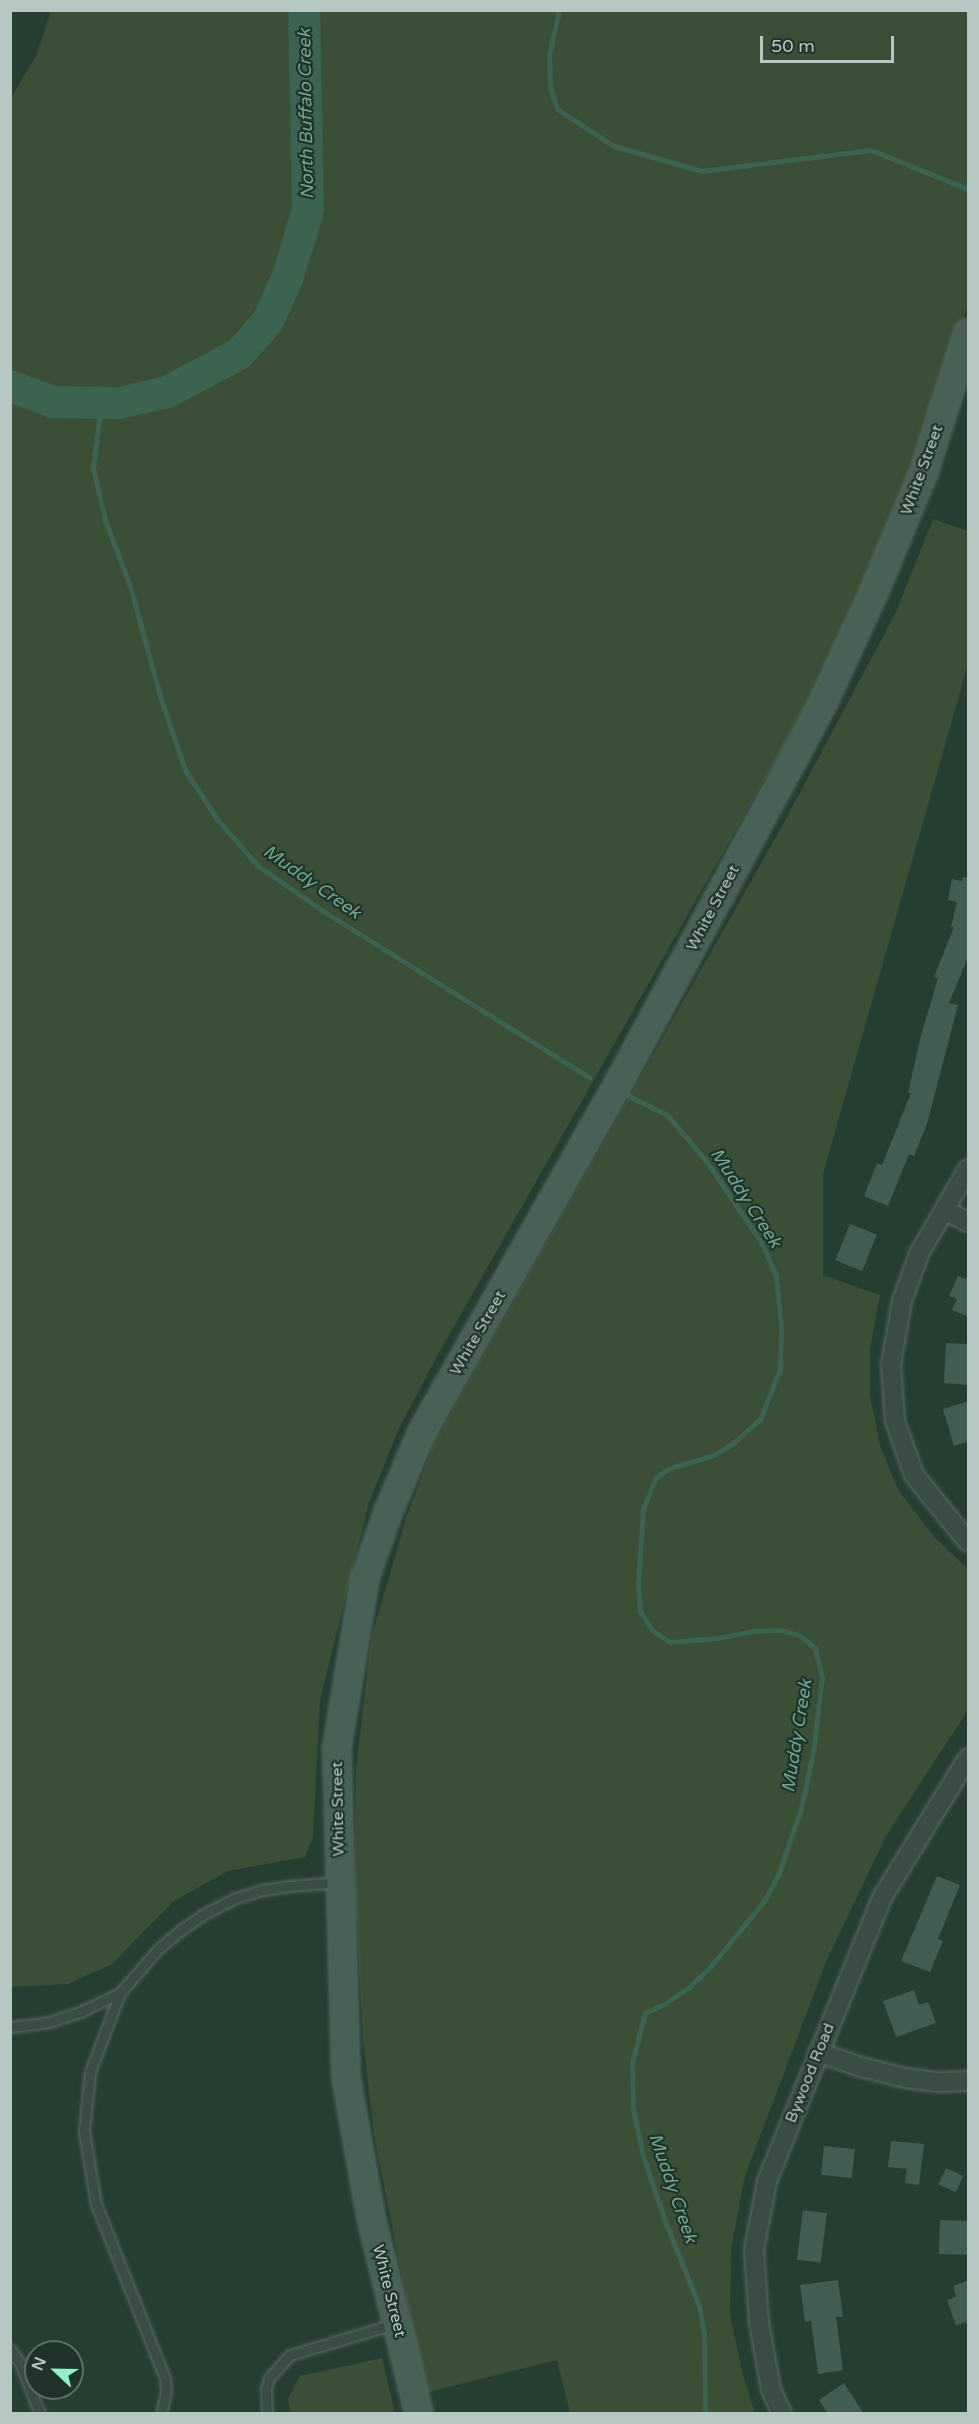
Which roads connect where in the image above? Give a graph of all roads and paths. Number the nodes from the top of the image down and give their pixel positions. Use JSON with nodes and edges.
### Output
{"nodes":[{"id":1,"x":969,"y":333,"type":"edge"},
{"id":2,"x":969,"y":1169,"type":"edge"},
{"id":3,"x":945,"y":1210,"type":"junction"},
{"id":4,"x":969,"y":1222,"type":"edge"},
{"id":5,"x":969,"y":1542,"type":"edge"},
{"id":6,"x":969,"y":1758,"type":"edge"},
{"id":7,"x":340,"y":1882,"type":"junction"},
{"id":8,"x":120,"y":1993,"type":"junction"},
{"id":9,"x":10,"y":2027,"type":"edge"},
{"id":10,"x":818,"y":2052,"type":"junction"},
{"id":11,"x":969,"y":2081,"type":"edge"},
{"id":12,"x":397,"y":2323,"type":"junction"},
{"id":13,"x":10,"y":2349,"type":"edge"},
{"id":14,"x":40,"y":2414,"type":"edge"},
{"id":15,"x":161,"y":2414,"type":"edge"},
{"id":16,"x":267,"y":2414,"type":"edge"},
{"id":17,"x":419,"y":2414,"type":"edge"},
{"id":18,"x":782,"y":2414,"type":"edge"}],
"edges":[{"from":1,"to":7,"type":"street","name":"White Street"},
{"from":2,"to":3,"type":"street"},
{"from":3,"to":4,"type":"street"},
{"from":3,"to":5,"type":"street"},
{"from":6,"to":10,"type":"street","name":"Bywood Road"},
{"from":7,"to":8,"type":"lane"},
{"from":7,"to":12,"type":"street","name":"White Street"},
{"from":8,"to":9,"type":"lane"},
{"from":8,"to":15,"type":"lane"},
{"from":10,"to":11,"type":"street"},
{"from":10,"to":18,"type":"street","name":"Bywood Road"},
{"from":12,"to":16,"type":"lane"},
{"from":12,"to":17,"type":"street","name":"White Street"},
{"from":13,"to":14,"type":"lane"}]}
